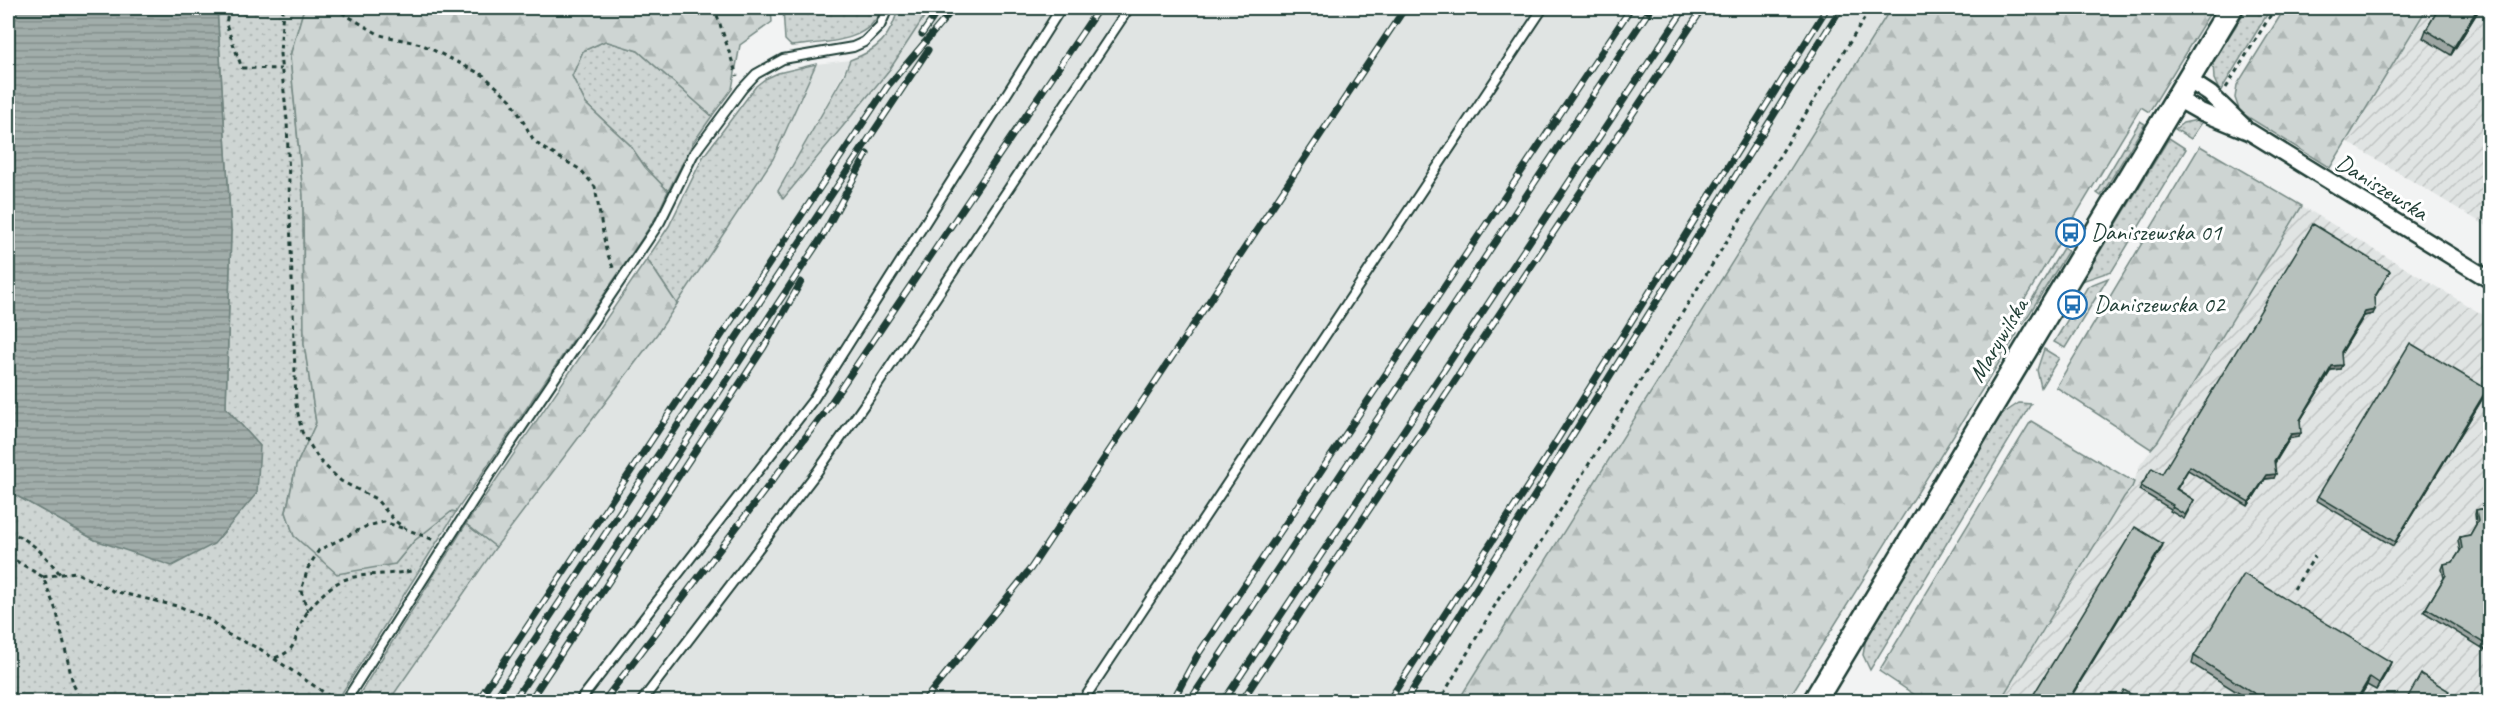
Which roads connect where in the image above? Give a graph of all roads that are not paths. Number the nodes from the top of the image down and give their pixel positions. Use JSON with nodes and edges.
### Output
{"nodes":[{"id":1,"x":888,"y":8,"type":"edge"},
{"id":2,"x":1061,"y":8,"type":"edge"},
{"id":3,"x":1129,"y":8,"type":"edge"},
{"id":4,"x":1543,"y":8,"type":"edge"},
{"id":5,"x":2230,"y":8,"type":"edge"},
{"id":6,"x":2187,"y":79,"type":"junction"},
{"id":7,"x":2176,"y":98,"type":"junction"},
{"id":8,"x":2250,"y":132,"type":"junction"},
{"id":9,"x":2490,"y":280,"type":"edge"},
{"id":10,"x":345,"y":702,"type":"edge"},
{"id":11,"x":579,"y":702,"type":"edge"},
{"id":12,"x":641,"y":702,"type":"edge"},
{"id":13,"x":1082,"y":702,"type":"edge"},
{"id":14,"x":1814,"y":702,"type":"edge"}],
"edges":[{"from":1,"to":10,"type":"lane"},
{"from":2,"to":11,"type":"lane"},
{"from":3,"to":12,"type":"lane"},
{"from":4,"to":13,"type":"lane"},
{"from":5,"to":6,"type":"main road","name":"Marywilska"},
{"from":6,"to":7,"type":"main road","name":"Marywilska"},
{"from":6,"to":8,"type":"street","name":"Daniszewska"},
{"from":7,"to":8,"type":"street","name":"Daniszewska"},
{"from":7,"to":14,"type":"main road","name":"Marywilska"},
{"from":8,"to":9,"type":"street","name":"Daniszewska"}]}
